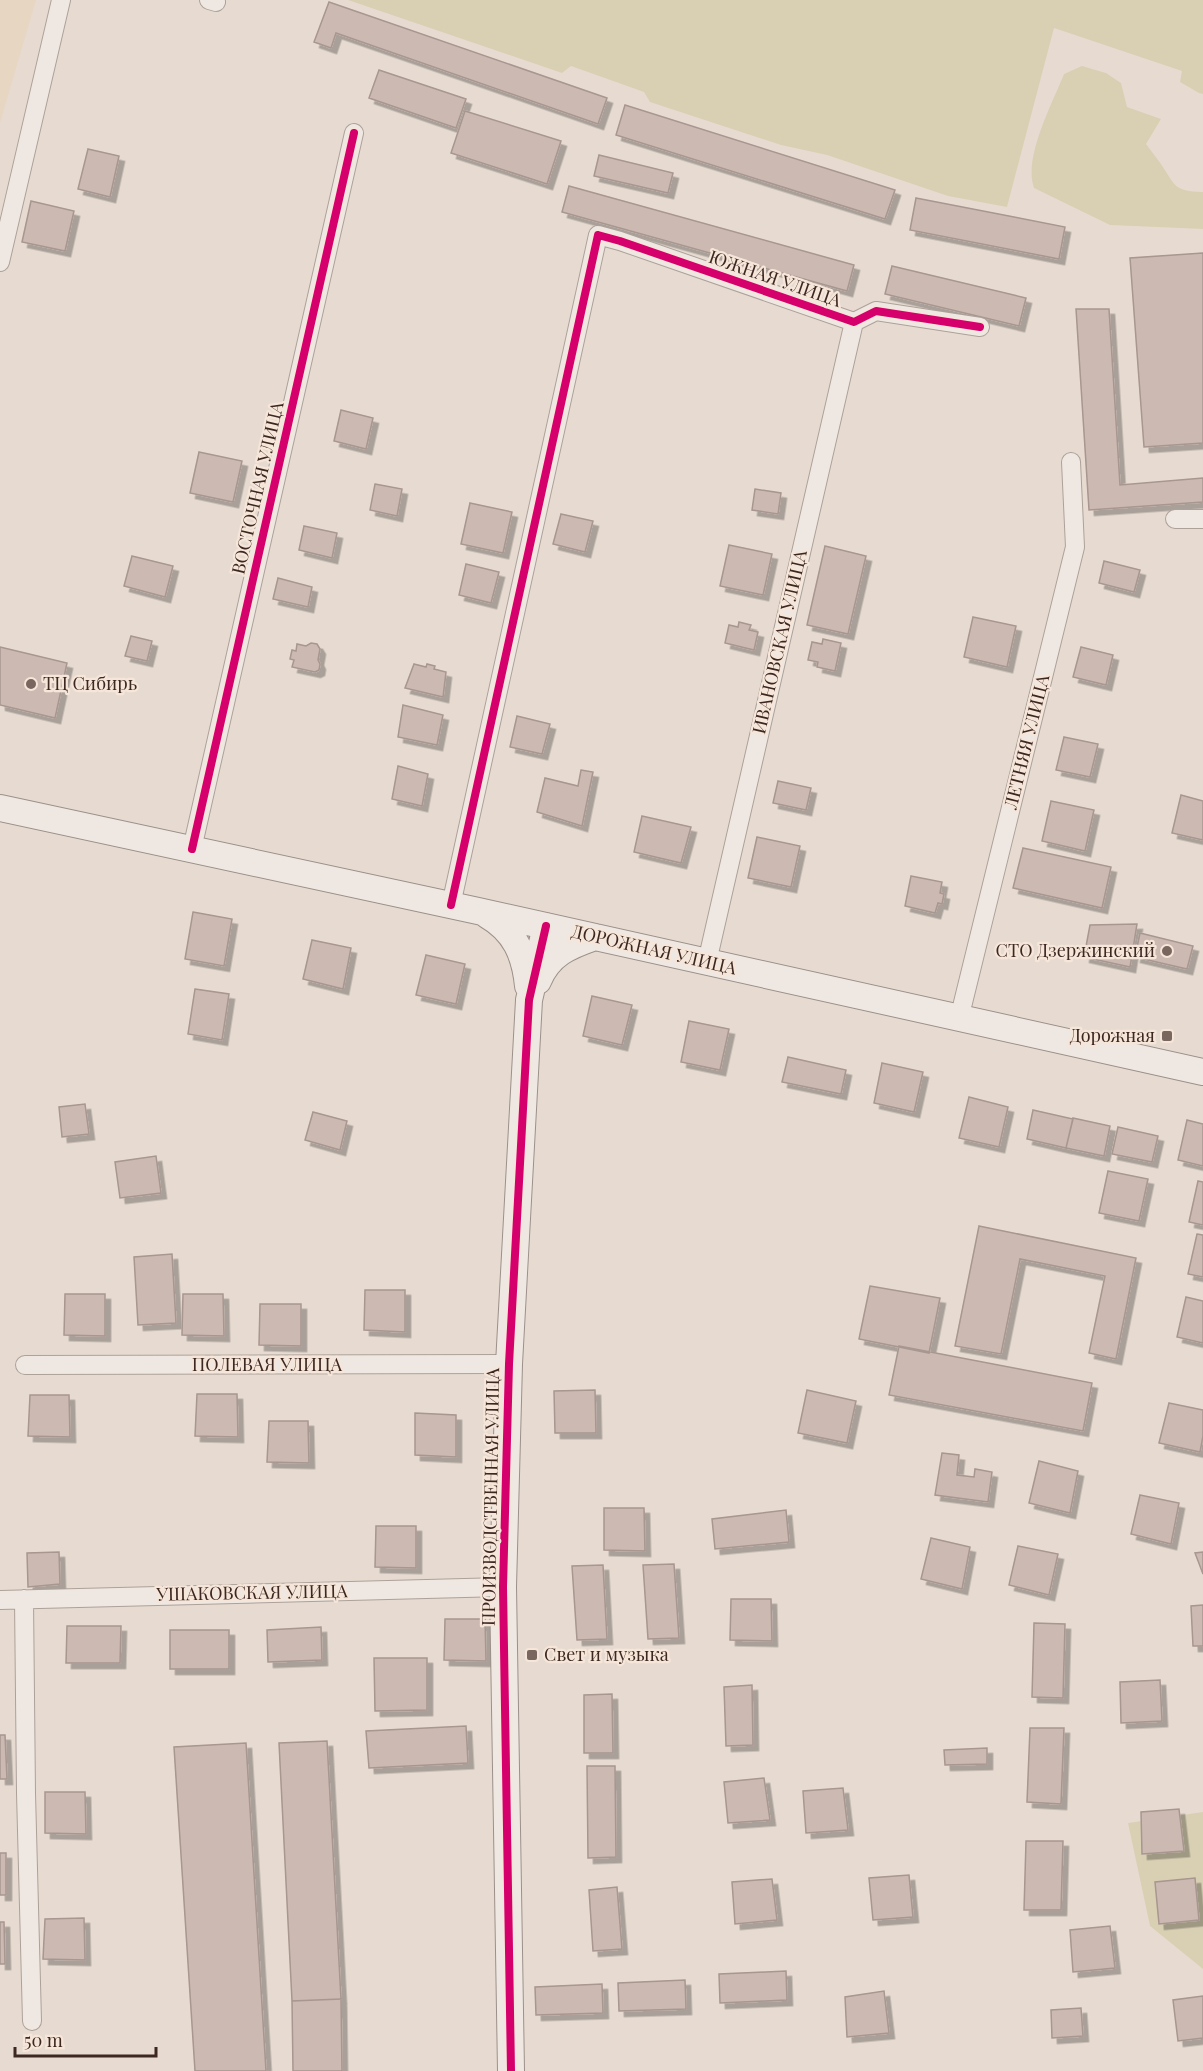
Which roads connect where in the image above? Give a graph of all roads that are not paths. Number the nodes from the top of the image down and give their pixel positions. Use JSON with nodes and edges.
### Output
{"nodes":[{"id":1,"x":61,"y":0,"type":"edge"},
{"id":2,"x":354,"y":133,"type":"dead end"},
{"id":3,"x":0,"y":262,"type":"edge"},
{"id":4,"x":854,"y":322,"type":"junction"},
{"id":5,"x":980,"y":327,"type":"dead end"},
{"id":6,"x":1071,"y":462,"type":"dead end"},
{"id":7,"x":1175,"y":519,"type":"dead end"},
{"id":8,"x":1203,"y":519,"type":"edge"},
{"id":9,"x":0,"y":808,"type":"edge"},
{"id":10,"x":192,"y":849,"type":"junction"},
{"id":11,"x":451,"y":905,"type":"junction"},
{"id":12,"x":478,"y":911,"type":"junction"},
{"id":13,"x":546,"y":926,"type":"junction"},
{"id":14,"x":595,"y":937,"type":"junction"},
{"id":15,"x":707,"y":962,"type":"junction"},
{"id":16,"x":529,"y":1000,"type":"junction"},
{"id":17,"x":959,"y":1019,"type":"junction"},
{"id":18,"x":1203,"y":1072,"type":"edge"},
{"id":19,"x":509,"y":1364,"type":"junction"},
{"id":20,"x":25,"y":1365,"type":"dead end"},
{"id":21,"x":503,"y":1587,"type":"junction"},
{"id":22,"x":24,"y":1599,"type":"junction"},
{"id":23,"x":0,"y":1600,"type":"edge"},
{"id":24,"x":32,"y":2021,"type":"dead end"},
{"id":25,"x":511,"y":2071,"type":"edge"}],
"edges":[{"from":1,"to":3,"type":"street"},
{"from":2,"to":10,"type":"street","name":"ВОСТОЧНАЯ УЛИЦА"},
{"from":4,"to":5,"type":"street","name":"ЮЖНАЯ УЛИЦА"},
{"from":4,"to":11,"type":"street","name":"ЮЖНАЯ УЛИЦА"},
{"from":4,"to":15,"type":"street","name":"ИВАНОВСКАЯ УЛИЦА"},
{"from":6,"to":17,"type":"street","name":"ЛЕТНЯЯ УЛИЦА"},
{"from":7,"to":8,"type":"street"},
{"from":9,"to":10,"type":"main road","name":"ДОРОЖНАЯ УЛИЦА"},
{"from":10,"to":11,"type":"main road","name":"ДОРОЖНАЯ УЛИЦА"},
{"from":11,"to":12,"type":"main road","name":"ДОРОЖНАЯ УЛИЦА"},
{"from":12,"to":13,"type":"main road","name":"ДОРОЖНАЯ УЛИЦА"},
{"from":12,"to":16,"type":"main road"},
{"from":13,"to":14,"type":"main road","name":"ДОРОЖНАЯ УЛИЦА"},
{"from":13,"to":16,"type":"main road","name":"ПРОИЗВОДСТВЕННАЯ УЛИЦА"},
{"from":14,"to":15,"type":"main road","name":"ДОРОЖНАЯ УЛИЦА"},
{"from":14,"to":16,"type":"main road"},
{"from":15,"to":17,"type":"main road","name":"ДОРОЖНАЯ УЛИЦА"},
{"from":16,"to":19,"type":"main road","name":"ПРОИЗВОДСТВЕННАЯ УЛИЦА"},
{"from":17,"to":18,"type":"main road","name":"ДОРОЖНАЯ УЛИЦА"},
{"from":19,"to":20,"type":"street","name":"ПОЛЕВАЯ УЛИЦА"},
{"from":19,"to":21,"type":"main road","name":"ПРОИЗВОДСТВЕННАЯ УЛИЦА"},
{"from":21,"to":22,"type":"street","name":"УШАКОВСКАЯ УЛИЦА"},
{"from":21,"to":25,"type":"main road","name":"ПРОИЗВОДСТВЕННАЯ УЛИЦА"},
{"from":22,"to":23,"type":"street","name":"УШАКОВСКАЯ УЛИЦА"},
{"from":22,"to":24,"type":"street"}]}
